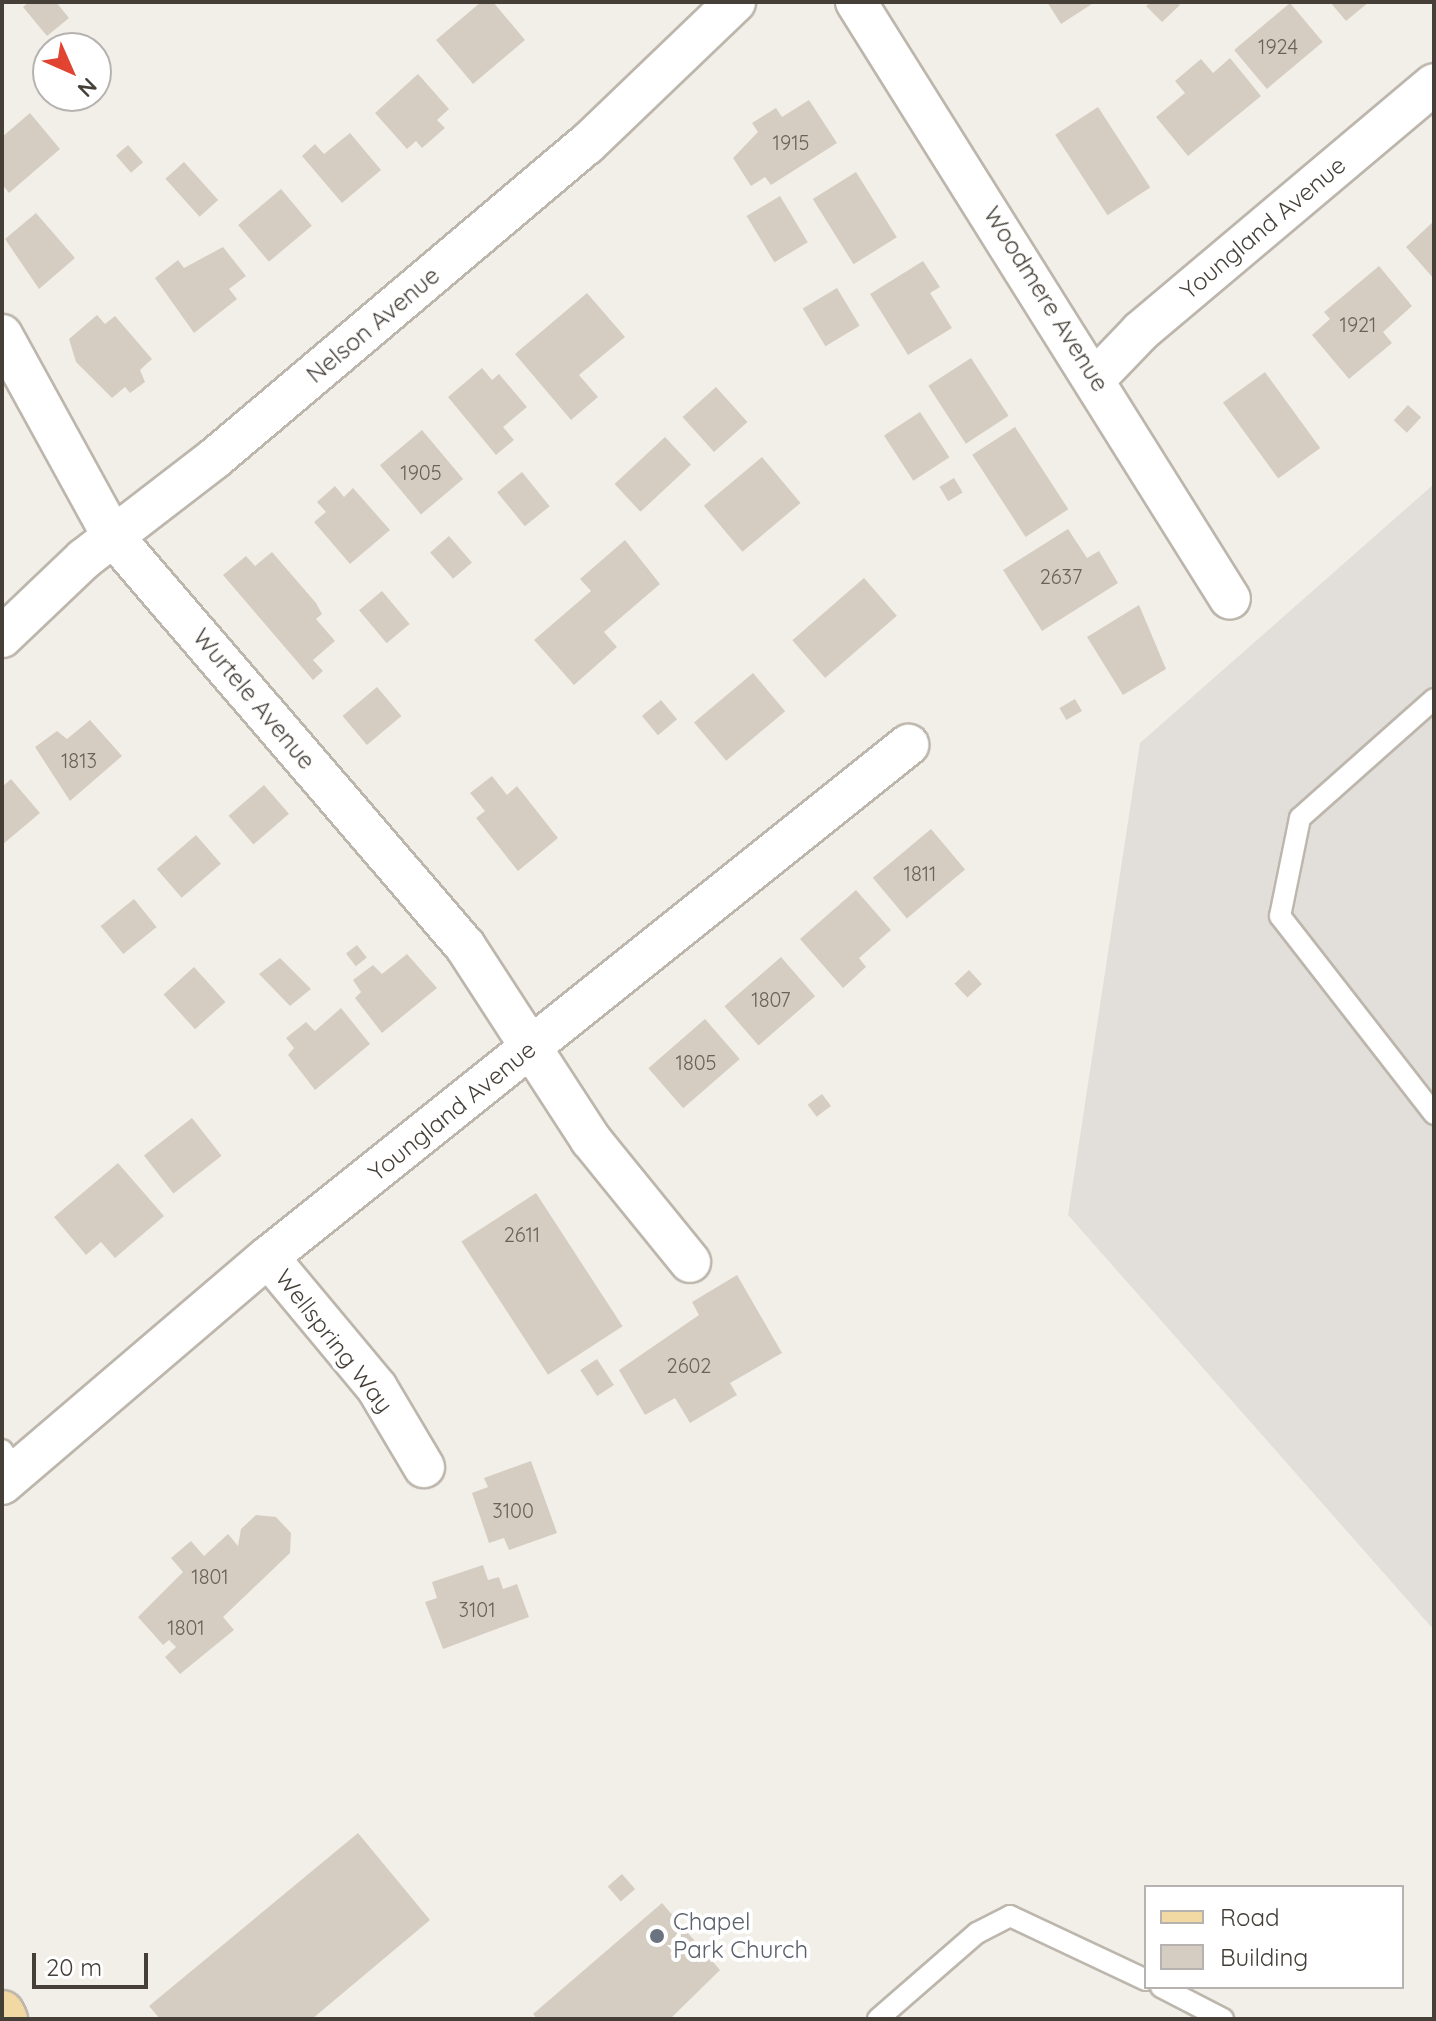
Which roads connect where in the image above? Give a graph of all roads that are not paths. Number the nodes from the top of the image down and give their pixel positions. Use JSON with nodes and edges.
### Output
{"nodes":[{"id":1,"x":735,"y":2,"type":"edge"},
{"id":2,"x":856,"y":2,"type":"edge"},
{"id":3,"x":1434,"y":84,"type":"edge"},
{"id":4,"x":2,"y":335,"type":"edge"},
{"id":5,"x":1096,"y":378,"type":"junction"},
{"id":6,"x":112,"y":535,"type":"junction"},
{"id":7,"x":1230,"y":599,"type":"dead end"},
{"id":8,"x":2,"y":637,"type":"edge"},
{"id":9,"x":1434,"y":699,"type":"edge"},
{"id":10,"x":908,"y":745,"type":"dead end"},
{"id":11,"x":534,"y":1045,"type":"junction"},
{"id":12,"x":1434,"y":1114,"type":"edge"},
{"id":13,"x":268,"y":1257,"type":"junction"},
{"id":14,"x":690,"y":1262,"type":"dead end"},
{"id":15,"x":424,"y":1467,"type":"dead end"},
{"id":16,"x":7,"y":1468,"type":"edge"},
{"id":17,"x":1144,"y":1979,"type":"edge"},
{"id":18,"x":1165,"y":1989,"type":"edge"},
{"id":19,"x":2,"y":2013,"type":"edge"},
{"id":20,"x":5,"y":2019,"type":"edge"},
{"id":21,"x":878,"y":2019,"type":"edge"},
{"id":22,"x":1223,"y":2019,"type":"edge"}],
"edges":[{"from":1,"to":6,"type":"street","name":"Nelson Avenue"},
{"from":2,"to":5,"type":"street","name":"Woodmere Avenue"},
{"from":3,"to":5,"type":"street","name":"Youngland Avenue"},
{"from":4,"to":6,"type":"street","name":"Wurtele Avenue"},
{"from":5,"to":7,"type":"street","name":"Woodmere Avenue"},
{"from":6,"to":8,"type":"street","name":"Nelson Avenue"},
{"from":6,"to":11,"type":"street","name":"Wurtele Avenue"},
{"from":9,"to":12,"type":"lane"},
{"from":10,"to":11,"type":"street","name":"Youngland Avenue"},
{"from":11,"to":13,"type":"street","name":"Youngland Avenue"},
{"from":11,"to":14,"type":"street","name":"Wurtele Avenue"},
{"from":13,"to":15,"type":"street","name":"Wellspring Way"},
{"from":13,"to":16,"type":"street","name":"Youngland Avenue"},
{"from":17,"to":21,"type":"lane"},
{"from":18,"to":22,"type":"lane"},
{"from":19,"to":20,"type":"main road"}]}
